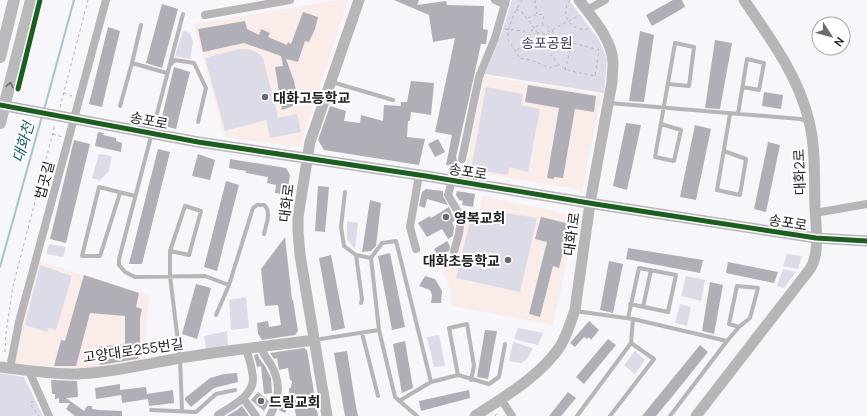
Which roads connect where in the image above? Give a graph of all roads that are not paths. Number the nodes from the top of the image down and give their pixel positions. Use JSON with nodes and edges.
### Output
{"nodes":[{"id":1,"x":14,"y":0,"type":"edge"},
{"id":2,"x":31,"y":0,"type":"edge"},
{"id":3,"x":106,"y":0,"type":"edge"},
{"id":4,"x":290,"y":0,"type":"edge"},
{"id":5,"x":359,"y":0,"type":"edge"},
{"id":6,"x":495,"y":0,"type":"edge"},
{"id":7,"x":579,"y":0,"type":"edge"},
{"id":8,"x":605,"y":0,"type":"edge"},
{"id":9,"x":744,"y":0,"type":"edge"},
{"id":10,"x":506,"y":3,"type":"edge"},
{"id":11,"x":586,"y":12,"type":"junction"},
{"id":12,"x":183,"y":14,"type":"dead end"},
{"id":13,"x":205,"y":15,"type":"dead end"},
{"id":14,"x":141,"y":25,"type":"dead end"},
{"id":15,"x":0,"y":56,"type":"edge"},
{"id":16,"x":132,"y":63,"type":"junction"},
{"id":17,"x":169,"y":66,"type":"junction"},
{"id":18,"x":167,"y":73,"type":"junction"},
{"id":19,"x":331,"y":81,"type":"junction"},
{"id":20,"x":668,"y":84,"type":"junction"},
{"id":21,"x":743,"y":87,"type":"junction"},
{"id":22,"x":393,"y":100,"type":"dead end"},
{"id":23,"x":608,"y":103,"type":"junction"},
{"id":24,"x":2,"y":105,"type":"edge"},
{"id":25,"x":120,"y":106,"type":"dead end"},
{"id":26,"x":664,"y":108,"type":"junction"},
{"id":27,"x":730,"y":114,"type":"junction"},
{"id":28,"x":738,"y":114,"type":"junction"},
{"id":29,"x":66,"y":118,"type":"junction"},
{"id":30,"x":198,"y":122,"type":"dead end"},
{"id":31,"x":810,"y":122,"type":"junction"},
{"id":32,"x":0,"y":123,"type":"edge"},
{"id":33,"x":661,"y":124,"type":"junction"},
{"id":34,"x":152,"y":133,"type":"junction"},
{"id":35,"x":724,"y":151,"type":"junction"},
{"id":36,"x":307,"y":158,"type":"junction"},
{"id":37,"x":462,"y":159,"type":"dead end"},
{"id":38,"x":419,"y":175,"type":"junction"},
{"id":39,"x":452,"y":181,"type":"junction"},
{"id":40,"x":120,"y":192,"type":"junction"},
{"id":41,"x":345,"y":192,"type":"dead end"},
{"id":42,"x":135,"y":196,"type":"junction"},
{"id":43,"x":590,"y":203,"type":"junction"},
{"id":44,"x":867,"y":204,"type":"edge"},
{"id":45,"x":815,"y":213,"type":"junction"},
{"id":46,"x":264,"y":234,"type":"dead end"},
{"id":47,"x":816,"y":238,"type":"junction"},
{"id":48,"x":867,"y":241,"type":"edge"},
{"id":49,"x":416,"y":248,"type":"dead end"},
{"id":50,"x":170,"y":251,"type":"junction"},
{"id":51,"x":454,"y":251,"type":"dead end"},
{"id":52,"x":356,"y":255,"type":"junction"},
{"id":53,"x":371,"y":258,"type":"junction"},
{"id":54,"x":651,"y":270,"type":"junction"},
{"id":55,"x":170,"y":276,"type":"junction"},
{"id":56,"x":229,"y":285,"type":"junction"},
{"id":57,"x":361,"y":303,"type":"dead end"},
{"id":58,"x":630,"y":304,"type":"junction"},
{"id":59,"x":643,"y":307,"type":"junction"},
{"id":60,"x":575,"y":310,"type":"junction"},
{"id":61,"x":216,"y":315,"type":"dead end"},
{"id":62,"x":628,"y":318,"type":"junction"},
{"id":63,"x":633,"y":319,"type":"junction"},
{"id":64,"x":739,"y":327,"type":"junction"},
{"id":65,"x":379,"y":330,"type":"junction"},
{"id":66,"x":362,"y":333,"type":"junction"},
{"id":67,"x":314,"y":340,"type":"junction"},
{"id":68,"x":727,"y":341,"type":"junction"},
{"id":69,"x":631,"y":342,"type":"junction"},
{"id":70,"x":505,"y":344,"type":"dead end"},
{"id":71,"x":260,"y":346,"type":"junction"},
{"id":72,"x":246,"y":349,"type":"junction"},
{"id":73,"x":180,"y":358,"type":"junction"},
{"id":74,"x":5,"y":367,"type":"edge"},
{"id":75,"x":29,"y":371,"type":"junction"},
{"id":76,"x":458,"y":375,"type":"junction"},
{"id":77,"x":471,"y":380,"type":"junction"},
{"id":78,"x":431,"y":382,"type":"junction"},
{"id":79,"x":235,"y":390,"type":"dead end"},
{"id":80,"x":378,"y":396,"type":"dead end"},
{"id":81,"x":243,"y":398,"type":"junction"},
{"id":82,"x":501,"y":399,"type":"junction"},
{"id":83,"x":399,"y":401,"type":"junction"},
{"id":84,"x":151,"y":410,"type":"dead end"},
{"id":85,"x":182,"y":410,"type":"junction"},
{"id":86,"x":218,"y":415,"type":"edge"},
{"id":87,"x":49,"y":416,"type":"edge"},
{"id":88,"x":256,"y":416,"type":"edge"},
{"id":89,"x":270,"y":416,"type":"edge"},
{"id":90,"x":327,"y":416,"type":"edge"},
{"id":91,"x":417,"y":416,"type":"edge"},
{"id":92,"x":475,"y":416,"type":"edge"},
{"id":93,"x":512,"y":416,"type":"edge"},
{"id":94,"x":577,"y":416,"type":"edge"},
{"id":95,"x":610,"y":416,"type":"edge"},
{"id":96,"x":670,"y":416,"type":"edge"},
{"id":97,"x":696,"y":416,"type":"edge"}],
"edges":[{"from":1,"to":15,"type":"main road"},
{"from":24,"to":2,"type":"main road","one_way":true},
{"from":3,"to":29,"type":"street","name":"법곳길"},
{"from":4,"to":13,"type":"street"},
{"from":5,"to":19,"type":"street","name":"대화로"},
{"from":6,"to":10,"type":"street"},
{"from":7,"to":11,"type":"street","name":"대화1로"},
{"from":8,"to":11,"type":"street"},
{"from":9,"to":31,"type":"street","name":"대화2로"},
{"from":10,"to":37,"type":"street"},
{"from":11,"to":23,"type":"street","name":"대화1로"},
{"from":12,"to":17,"type":"lane"},
{"from":14,"to":16,"type":"lane"},
{"from":16,"to":18,"type":"lane"},
{"from":16,"to":25,"type":"lane"},
{"from":17,"to":18,"type":"lane"},
{"from":17,"to":30,"type":"lane"},
{"from":18,"to":34,"type":"lane"},
{"from":19,"to":22,"type":"lane"},
{"from":19,"to":36,"type":"street","name":"대화로"},
{"from":20,"to":20,"type":"lane"},
{"from":20,"to":26,"type":"lane"},
{"from":21,"to":21,"type":"lane"},
{"from":21,"to":28,"type":"lane"},
{"from":23,"to":26,"type":"lane"},
{"from":23,"to":43,"type":"street","name":"대화1로"},
{"from":24,"to":29,"type":"street","name":"송포로"},
{"from":24,"to":32,"type":"main road"},
{"from":26,"to":27,"type":"lane"},
{"from":26,"to":33,"type":"lane"},
{"from":27,"to":28,"type":"lane"},
{"from":27,"to":35,"type":"lane"},
{"from":28,"to":31,"type":"lane"},
{"from":29,"to":34,"type":"street","name":"송포로"},
{"from":29,"to":74,"type":"street","name":"법곳길"},
{"from":31,"to":45,"type":"street","name":"대화2로"},
{"from":33,"to":33,"type":"lane"},
{"from":34,"to":36,"type":"street","name":"송포로"},
{"from":34,"to":42,"type":"lane"},
{"from":35,"to":35,"type":"lane"},
{"from":36,"to":38,"type":"street","name":"송포로"},
{"from":36,"to":67,"type":"street","name":"대화로"},
{"from":38,"to":39,"type":"street","name":"송포로"},
{"from":38,"to":49,"type":"street"},
{"from":39,"to":43,"type":"street","name":"송포로"},
{"from":39,"to":51,"type":"street"},
{"from":40,"to":40,"type":"lane"},
{"from":40,"to":42,"type":"lane"},
{"from":41,"to":52,"type":"lane"},
{"from":42,"to":55,"type":"lane"},
{"from":43,"to":47,"type":"street","name":"송포로"},
{"from":43,"to":60,"type":"street","name":"대화1로"},
{"from":44,"to":45,"type":"street"},
{"from":45,"to":47,"type":"street","name":"대화2로"},
{"from":46,"to":56,"type":"lane"},
{"from":47,"to":48,"type":"street","name":"송포로"},
{"from":47,"to":97,"type":"street","name":"대화2로"},
{"from":50,"to":50,"type":"lane"},
{"from":50,"to":55,"type":"lane"},
{"from":52,"to":53,"type":"lane"},
{"from":52,"to":57,"type":"lane"},
{"from":53,"to":65,"type":"lane"},
{"from":53,"to":78,"type":"lane"},
{"from":54,"to":58,"type":"lane"},
{"from":54,"to":59,"type":"lane"},
{"from":54,"to":59,"type":"lane"},
{"from":55,"to":56,"type":"lane"},
{"from":55,"to":73,"type":"lane"},
{"from":56,"to":61,"type":"lane"},
{"from":58,"to":59,"type":"lane"},
{"from":58,"to":62,"type":"lane"},
{"from":60,"to":62,"type":"lane"},
{"from":60,"to":82,"type":"street","name":"대화1로"},
{"from":62,"to":63,"type":"lane"},
{"from":63,"to":68,"type":"lane"},
{"from":63,"to":69,"type":"lane"},
{"from":64,"to":64,"type":"lane"},
{"from":64,"to":68,"type":"lane"},
{"from":65,"to":66,"type":"lane"},
{"from":65,"to":83,"type":"lane"},
{"from":66,"to":67,"type":"lane"},
{"from":66,"to":80,"type":"lane"},
{"from":67,"to":71,"type":"street","name":"고양대로255번길"},
{"from":67,"to":90,"type":"street","name":"대화로"},
{"from":68,"to":96,"type":"lane"},
{"from":69,"to":94,"type":"lane"},
{"from":69,"to":95,"type":"lane"},
{"from":70,"to":77,"type":"lane"},
{"from":71,"to":72,"type":"street","name":"고양대로255번길"},
{"from":71,"to":89,"type":"street"},
{"from":72,"to":73,"type":"street","name":"고양대로255번길"},
{"from":72,"to":81,"type":"street"},
{"from":73,"to":75,"type":"street","name":"고양대로255번길"},
{"from":73,"to":85,"type":"lane"},
{"from":74,"to":75,"type":"street","name":"고양대로255번길"},
{"from":75,"to":87,"type":"street"},
{"from":76,"to":77,"type":"lane"},
{"from":76,"to":77,"type":"lane"},
{"from":76,"to":78,"type":"lane"},
{"from":78,"to":83,"type":"lane"},
{"from":79,"to":85,"type":"lane"},
{"from":81,"to":86,"type":"street"},
{"from":81,"to":88,"type":"street"},
{"from":82,"to":92,"type":"street","name":"대화1로"},
{"from":82,"to":93,"type":"street"},
{"from":83,"to":91,"type":"lane"},
{"from":84,"to":85,"type":"lane"}]}
